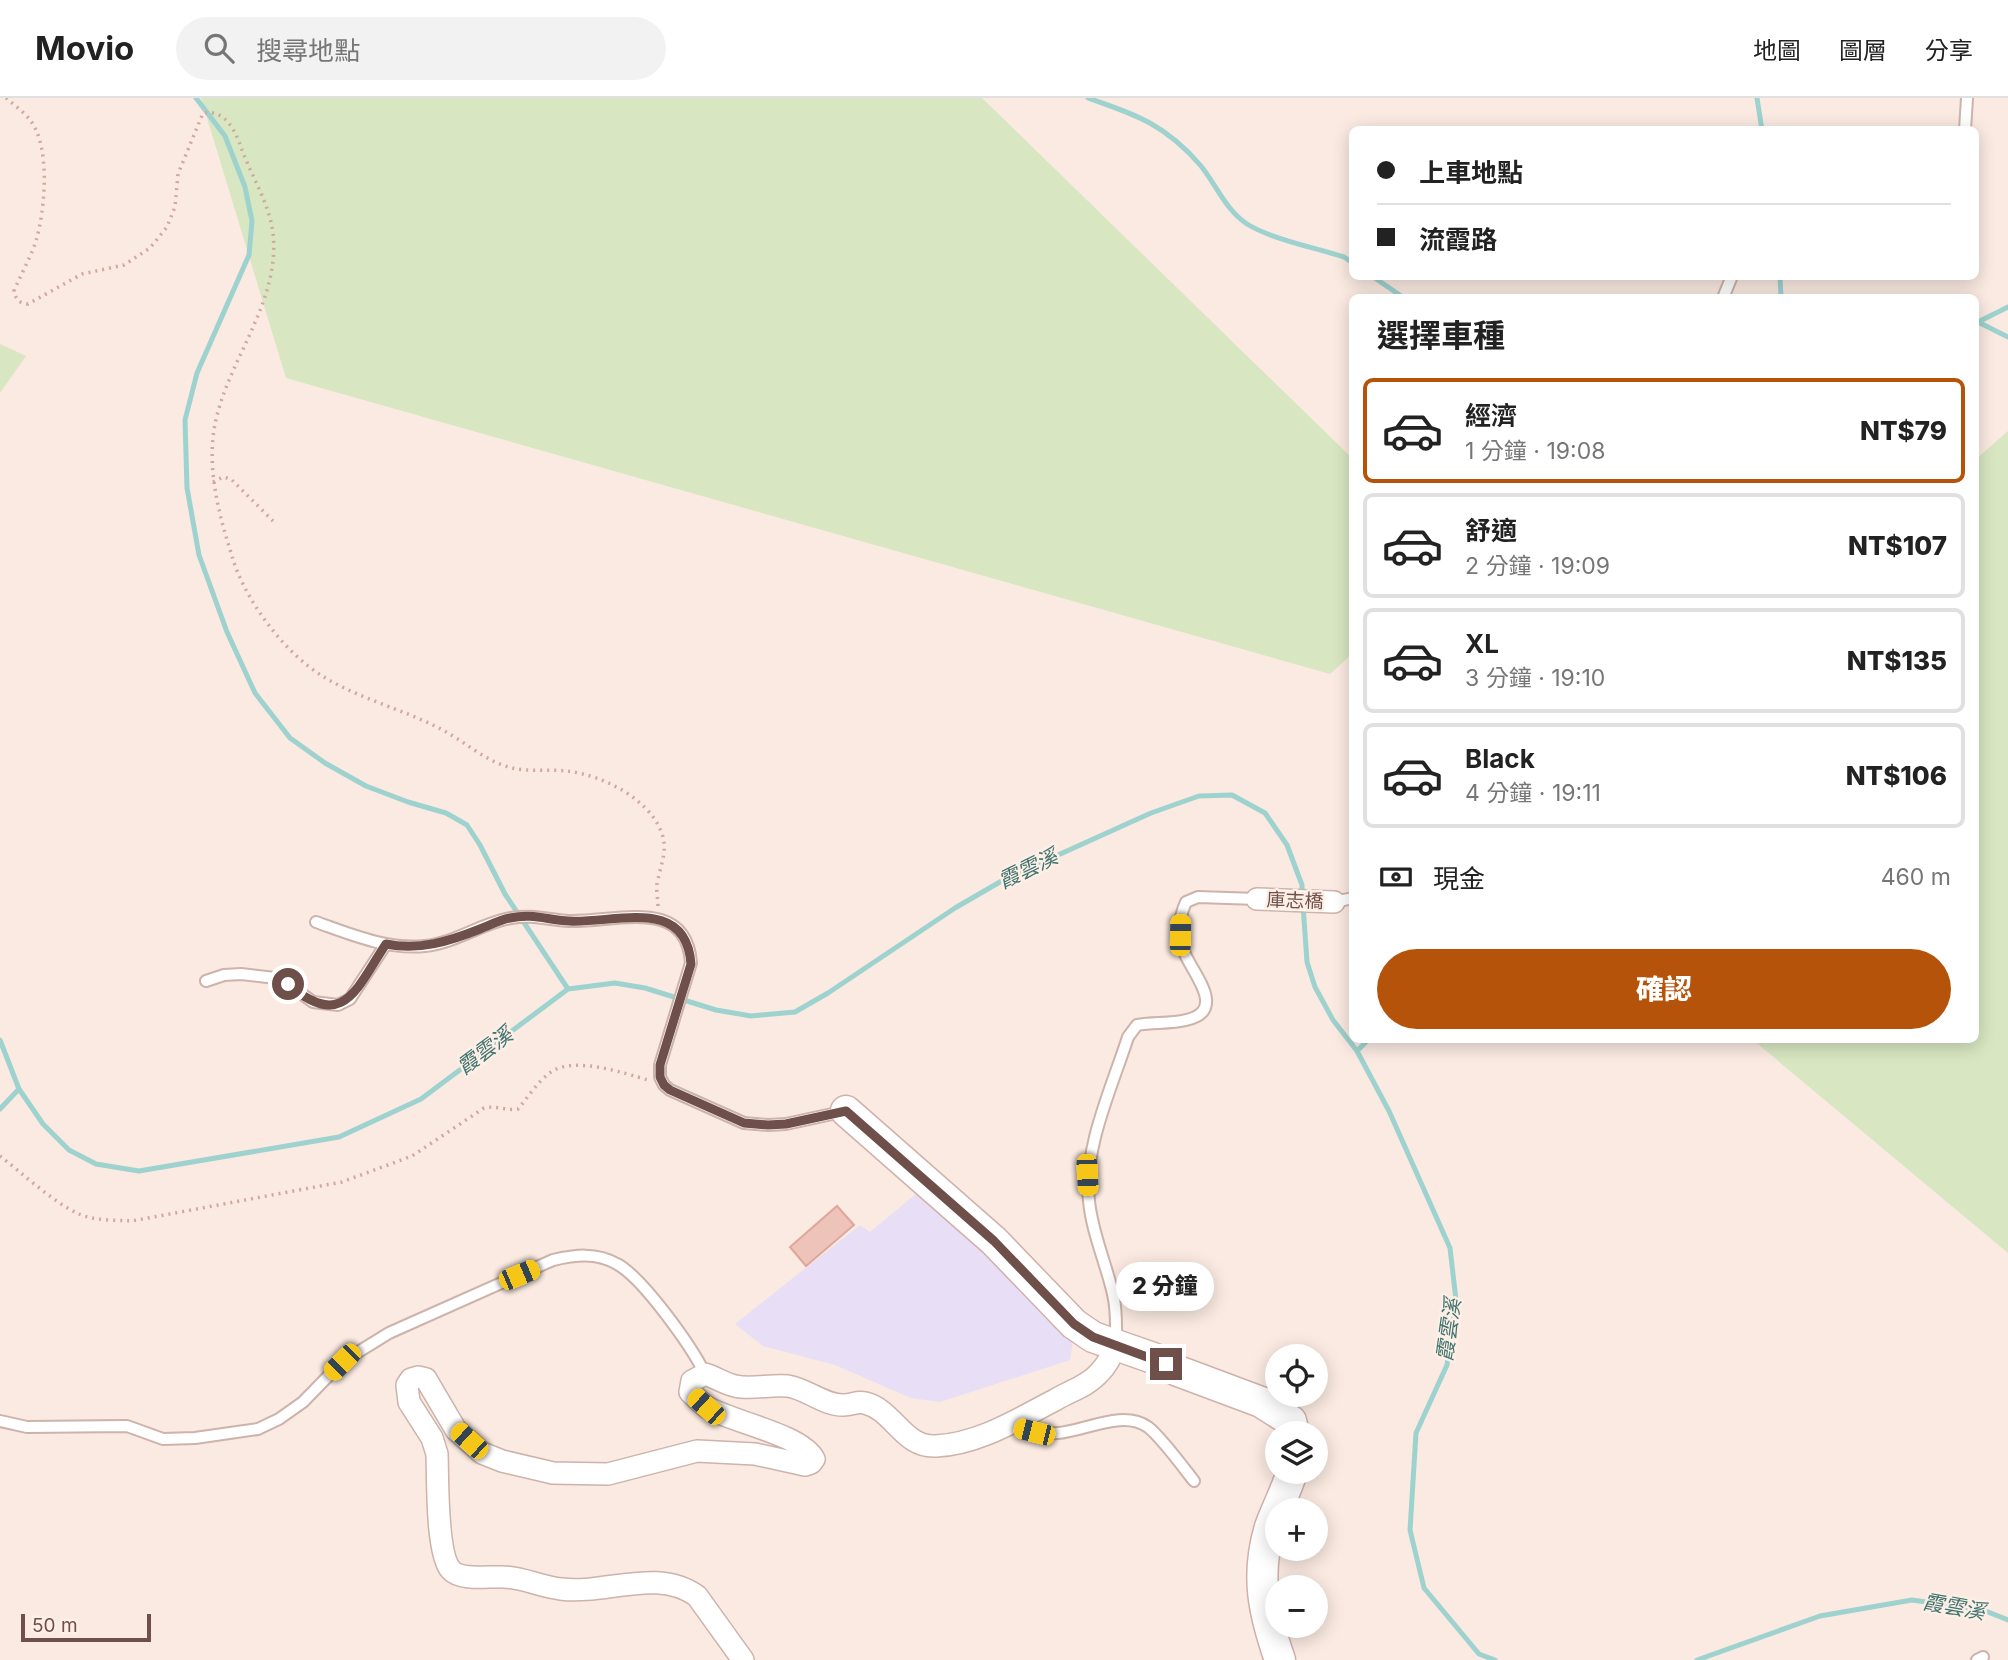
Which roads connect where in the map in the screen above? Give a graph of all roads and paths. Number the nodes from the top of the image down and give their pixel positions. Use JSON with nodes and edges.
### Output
{"nodes":[{"id":1,"x":6,"y":98,"type":"edge"},
{"id":2,"x":1967,"y":98,"type":"edge"},
{"id":3,"x":1965,"y":126,"type":"edge"},
{"id":4,"x":213,"y":482,"type":"junction"},
{"id":5,"x":273,"y":521,"type":"dead end"},
{"id":6,"x":1257,"y":899,"type":"joint"},
{"id":7,"x":1343,"y":900,"type":"edge"},
{"id":8,"x":659,"y":919,"type":"junction"},
{"id":9,"x":316,"y":922,"type":"dead end"},
{"id":10,"x":386,"y":944,"type":"junction"},
{"id":11,"x":206,"y":981,"type":"dead end"},
{"id":12,"x":664,"y":1085,"type":"junction"},
{"id":13,"x":846,"y":1111,"type":"joint"},
{"id":14,"x":0,"y":1156,"type":"edge"},
{"id":15,"x":1116,"y":1345,"type":"junction"},
{"id":16,"x":705,"y":1374,"type":"junction"},
{"id":17,"x":0,"y":1421,"type":"edge"},
{"id":18,"x":1290,"y":1421,"type":"edge"},
{"id":19,"x":1007,"y":1426,"type":"junction"},
{"id":20,"x":1194,"y":1481,"type":"dead end"},
{"id":21,"x":1287,"y":1484,"type":"edge"},
{"id":22,"x":743,"y":1660,"type":"edge"},
{"id":23,"x":1280,"y":1660,"type":"edge"}],
"edges":[{"from":1,"to":4,"type":"path"},
{"from":2,"to":3,"type":"lane"},
{"from":4,"to":5,"type":"path"},
{"from":4,"to":8,"type":"path"},
{"from":6,"to":7,"type":"street","name":"庫志橋"},
{"from":6,"to":15,"type":"lane"},
{"from":8,"to":10,"type":"lane"},
{"from":8,"to":12,"type":"lane"},
{"from":9,"to":10,"type":"lane"},
{"from":10,"to":11,"type":"lane"},
{"from":12,"to":13,"type":"lane"},
{"from":12,"to":14,"type":"path"},
{"from":13,"to":15,"type":"street"},
{"from":15,"to":18,"type":"street"},
{"from":15,"to":19,"type":"street"},
{"from":16,"to":17,"type":"lane"},
{"from":16,"to":19,"type":"street"},
{"from":16,"to":22,"type":"street"},
{"from":19,"to":20,"type":"lane"},
{"from":21,"to":23,"type":"street"}]}
